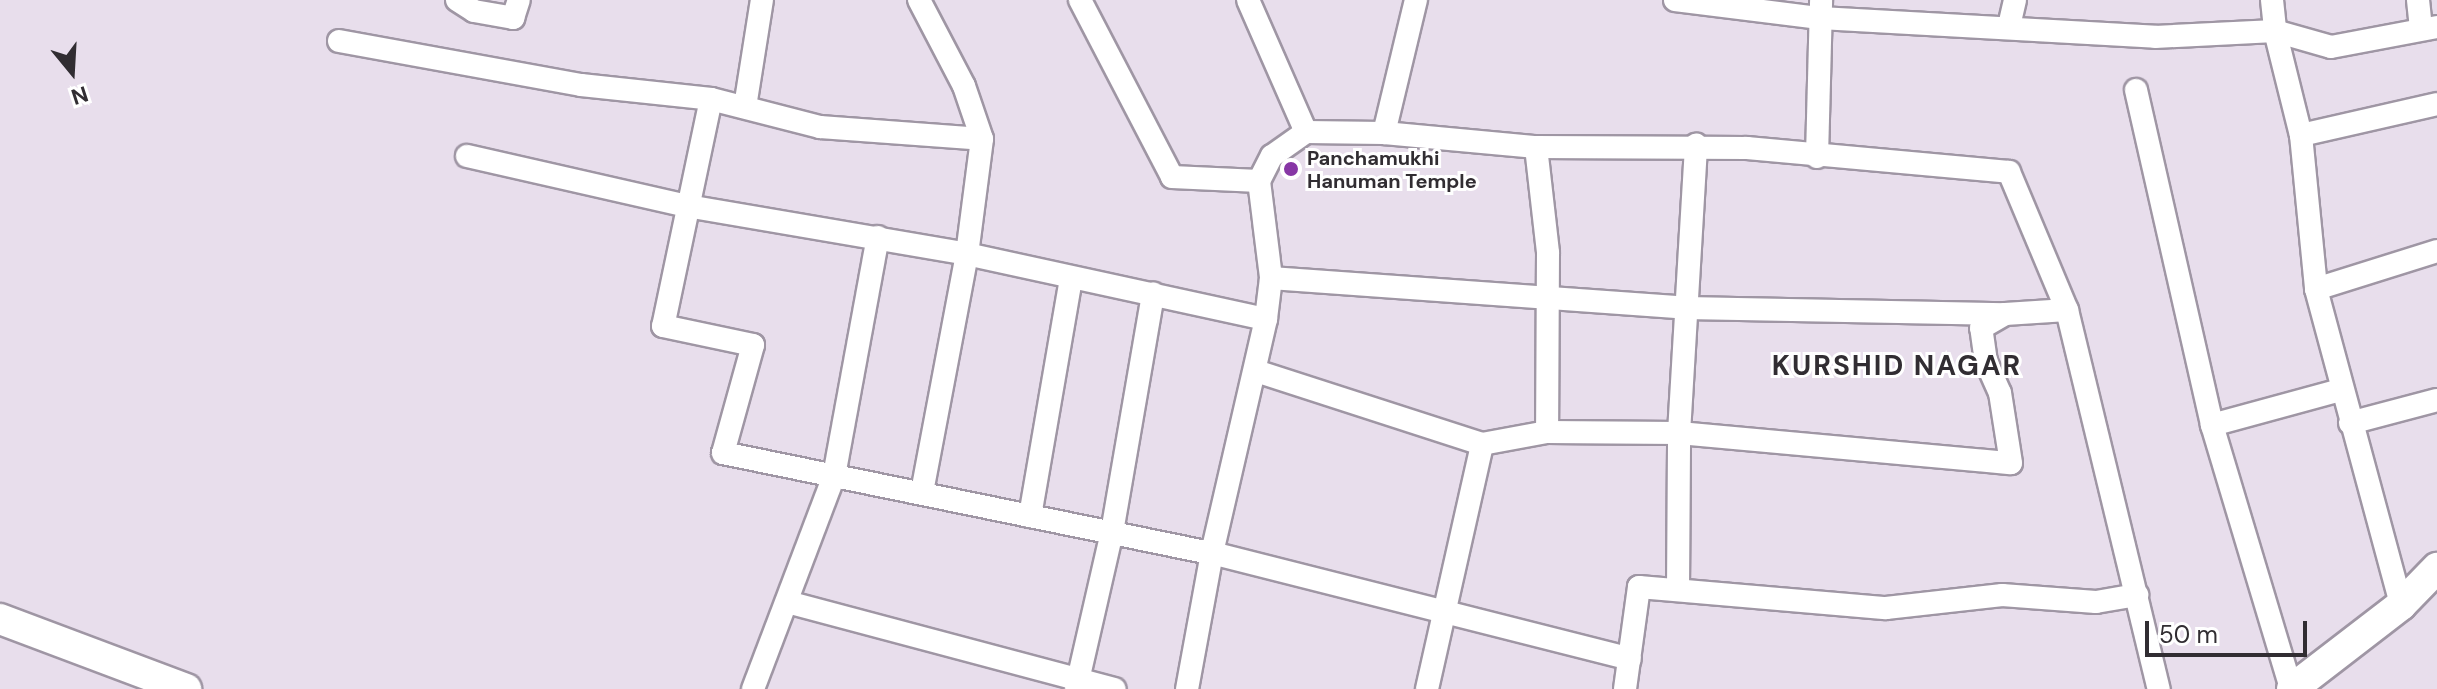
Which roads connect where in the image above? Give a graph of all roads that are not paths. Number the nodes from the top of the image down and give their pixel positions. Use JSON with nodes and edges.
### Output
{"nodes":[{"id":1,"x":457,"y":0,"type":"edge"},
{"id":2,"x":519,"y":0,"type":"edge"},
{"id":3,"x":762,"y":0,"type":"edge"},
{"id":4,"x":919,"y":0,"type":"edge"},
{"id":5,"x":1080,"y":0,"type":"edge"},
{"id":6,"x":1248,"y":0,"type":"edge"},
{"id":7,"x":1416,"y":0,"type":"edge"},
{"id":8,"x":1675,"y":0,"type":"edge"},
{"id":9,"x":2015,"y":0,"type":"edge"},
{"id":10,"x":2272,"y":0,"type":"edge"},
{"id":11,"x":2418,"y":0,"type":"edge"},
{"id":12,"x":1718,"y":1,"type":"edge"},
{"id":13,"x":1820,"y":9,"type":"edge"},
{"id":14,"x":2009,"y":26,"type":"junction"},
{"id":15,"x":2429,"y":28,"type":"edge"},
{"id":16,"x":2275,"y":31,"type":"junction"},
{"id":17,"x":339,"y":41,"type":"dead end"},
{"id":18,"x":2136,"y":90,"type":"dead end"},
{"id":19,"x":711,"y":99,"type":"junction"},
{"id":20,"x":2437,"y":104,"type":"edge"},
{"id":21,"x":745,"y":107,"type":"junction"},
{"id":22,"x":1306,"y":132,"type":"junction"},
{"id":23,"x":1384,"y":133,"type":"junction"},
{"id":24,"x":2301,"y":135,"type":"junction"},
{"id":25,"x":982,"y":139,"type":"junction"},
{"id":26,"x":1696,"y":145,"type":"junction"},
{"id":27,"x":1536,"y":147,"type":"junction"},
{"id":28,"x":467,"y":156,"type":"dead end"},
{"id":29,"x":1817,"y":157,"type":"junction"},
{"id":30,"x":1259,"y":181,"type":"junction"},
{"id":31,"x":687,"y":206,"type":"junction"},
{"id":32,"x":878,"y":237,"type":"junction"},
{"id":33,"x":2437,"y":251,"type":"edge"},
{"id":34,"x":967,"y":254,"type":"junction"},
{"id":35,"x":1271,"y":278,"type":"junction"},
{"id":36,"x":1071,"y":279,"type":"junction"},
{"id":37,"x":2316,"y":289,"type":"junction"},
{"id":38,"x":1153,"y":294,"type":"junction"},
{"id":39,"x":1549,"y":297,"type":"junction"},
{"id":40,"x":1686,"y":308,"type":"junction"},
{"id":41,"x":2067,"y":310,"type":"junction"},
{"id":42,"x":2005,"y":314,"type":"junction"},
{"id":43,"x":1266,"y":319,"type":"junction"},
{"id":44,"x":1256,"y":371,"type":"junction"},
{"id":45,"x":2341,"y":390,"type":"junction"},
{"id":46,"x":2437,"y":400,"type":"edge"},
{"id":47,"x":2350,"y":423,"type":"junction"},
{"id":48,"x":2212,"y":425,"type":"junction"},
{"id":49,"x":1547,"y":432,"type":"junction"},
{"id":50,"x":1679,"y":433,"type":"junction"},
{"id":51,"x":1482,"y":444,"type":"junction"},
{"id":52,"x":834,"y":476,"type":"junction"},
{"id":53,"x":922,"y":493,"type":"junction"},
{"id":54,"x":1030,"y":516,"type":"junction"},
{"id":55,"x":1112,"y":532,"type":"junction"},
{"id":56,"x":1212,"y":553,"type":"junction"},
{"id":57,"x":2437,"y":568,"type":"edge"},
{"id":58,"x":1678,"y":590,"type":"junction"},
{"id":59,"x":2137,"y":595,"type":"junction"},
{"id":60,"x":787,"y":602,"type":"junction"},
{"id":61,"x":2401,"y":605,"type":"junction"},
{"id":62,"x":1443,"y":614,"type":"junction"},
{"id":63,"x":0,"y":619,"type":"edge"},
{"id":64,"x":1630,"y":659,"type":"junction"},
{"id":65,"x":1077,"y":685,"type":"edge"},
{"id":66,"x":186,"y":689,"type":"edge"},
{"id":67,"x":753,"y":689,"type":"edge"},
{"id":68,"x":1115,"y":689,"type":"edge"},
{"id":69,"x":1187,"y":689,"type":"edge"},
{"id":70,"x":1427,"y":689,"type":"edge"},
{"id":71,"x":1625,"y":689,"type":"edge"},
{"id":72,"x":2159,"y":689,"type":"edge"},
{"id":73,"x":2292,"y":689,"type":"edge"}],
"edges":[{"from":1,"to":2,"type":"street"},
{"from":3,"to":21,"type":"street"},
{"from":4,"to":25,"type":"street"},
{"from":5,"to":30,"type":"street"},
{"from":6,"to":22,"type":"street"},
{"from":7,"to":23,"type":"street"},
{"from":8,"to":12,"type":"street"},
{"from":9,"to":14,"type":"street"},
{"from":10,"to":16,"type":"street"},
{"from":11,"to":15,"type":"street"},
{"from":12,"to":13,"type":"street"},
{"from":13,"to":14,"type":"street"},
{"from":13,"to":29,"type":"street"},
{"from":14,"to":16,"type":"street"},
{"from":15,"to":16,"type":"street"},
{"from":16,"to":24,"type":"street"},
{"from":17,"to":19,"type":"street"},
{"from":18,"to":48,"type":"street"},
{"from":19,"to":21,"type":"street"},
{"from":19,"to":31,"type":"street"},
{"from":20,"to":24,"type":"street"},
{"from":21,"to":25,"type":"street"},
{"from":22,"to":23,"type":"street"},
{"from":22,"to":30,"type":"street"},
{"from":23,"to":27,"type":"street"},
{"from":24,"to":37,"type":"street"},
{"from":25,"to":34,"type":"street"},
{"from":26,"to":27,"type":"street"},
{"from":26,"to":29,"type":"street"},
{"from":26,"to":40,"type":"street"},
{"from":27,"to":39,"type":"street"},
{"from":28,"to":31,"type":"street"},
{"from":29,"to":41,"type":"street"},
{"from":30,"to":35,"type":"street"},
{"from":31,"to":32,"type":"street"},
{"from":31,"to":52,"type":"street"},
{"from":32,"to":34,"type":"street"},
{"from":32,"to":52,"type":"street"},
{"from":33,"to":37,"type":"street"},
{"from":34,"to":36,"type":"street"},
{"from":34,"to":53,"type":"street"},
{"from":35,"to":39,"type":"street"},
{"from":35,"to":43,"type":"street"},
{"from":36,"to":38,"type":"street"},
{"from":36,"to":54,"type":"street"},
{"from":37,"to":45,"type":"street"},
{"from":38,"to":43,"type":"street"},
{"from":38,"to":55,"type":"street"},
{"from":39,"to":40,"type":"street"},
{"from":39,"to":49,"type":"street"},
{"from":40,"to":42,"type":"street"},
{"from":40,"to":50,"type":"street"},
{"from":41,"to":42,"type":"street"},
{"from":41,"to":59,"type":"street"},
{"from":42,"to":50,"type":"street"},
{"from":43,"to":44,"type":"street"},
{"from":44,"to":51,"type":"street"},
{"from":44,"to":56,"type":"street"},
{"from":45,"to":47,"type":"street"},
{"from":45,"to":48,"type":"street"},
{"from":46,"to":47,"type":"street"},
{"from":47,"to":61,"type":"street"},
{"from":48,"to":73,"type":"street"},
{"from":49,"to":50,"type":"street"},
{"from":49,"to":51,"type":"street"},
{"from":50,"to":58,"type":"street"},
{"from":51,"to":62,"type":"street"},
{"from":52,"to":53,"type":"street"},
{"from":52,"to":60,"type":"street"},
{"from":53,"to":54,"type":"street"},
{"from":54,"to":55,"type":"street"},
{"from":55,"to":56,"type":"street"},
{"from":55,"to":65,"type":"street"},
{"from":56,"to":62,"type":"street"},
{"from":56,"to":69,"type":"street"},
{"from":57,"to":61,"type":"main road"},
{"from":58,"to":59,"type":"street"},
{"from":58,"to":64,"type":"street"},
{"from":59,"to":72,"type":"street"},
{"from":60,"to":65,"type":"street"},
{"from":60,"to":67,"type":"street"},
{"from":61,"to":73,"type":"main road"},
{"from":62,"to":64,"type":"street"},
{"from":62,"to":70,"type":"street"},
{"from":63,"to":66,"type":"main road"},
{"from":64,"to":71,"type":"street"},
{"from":65,"to":68,"type":"street"}]}
